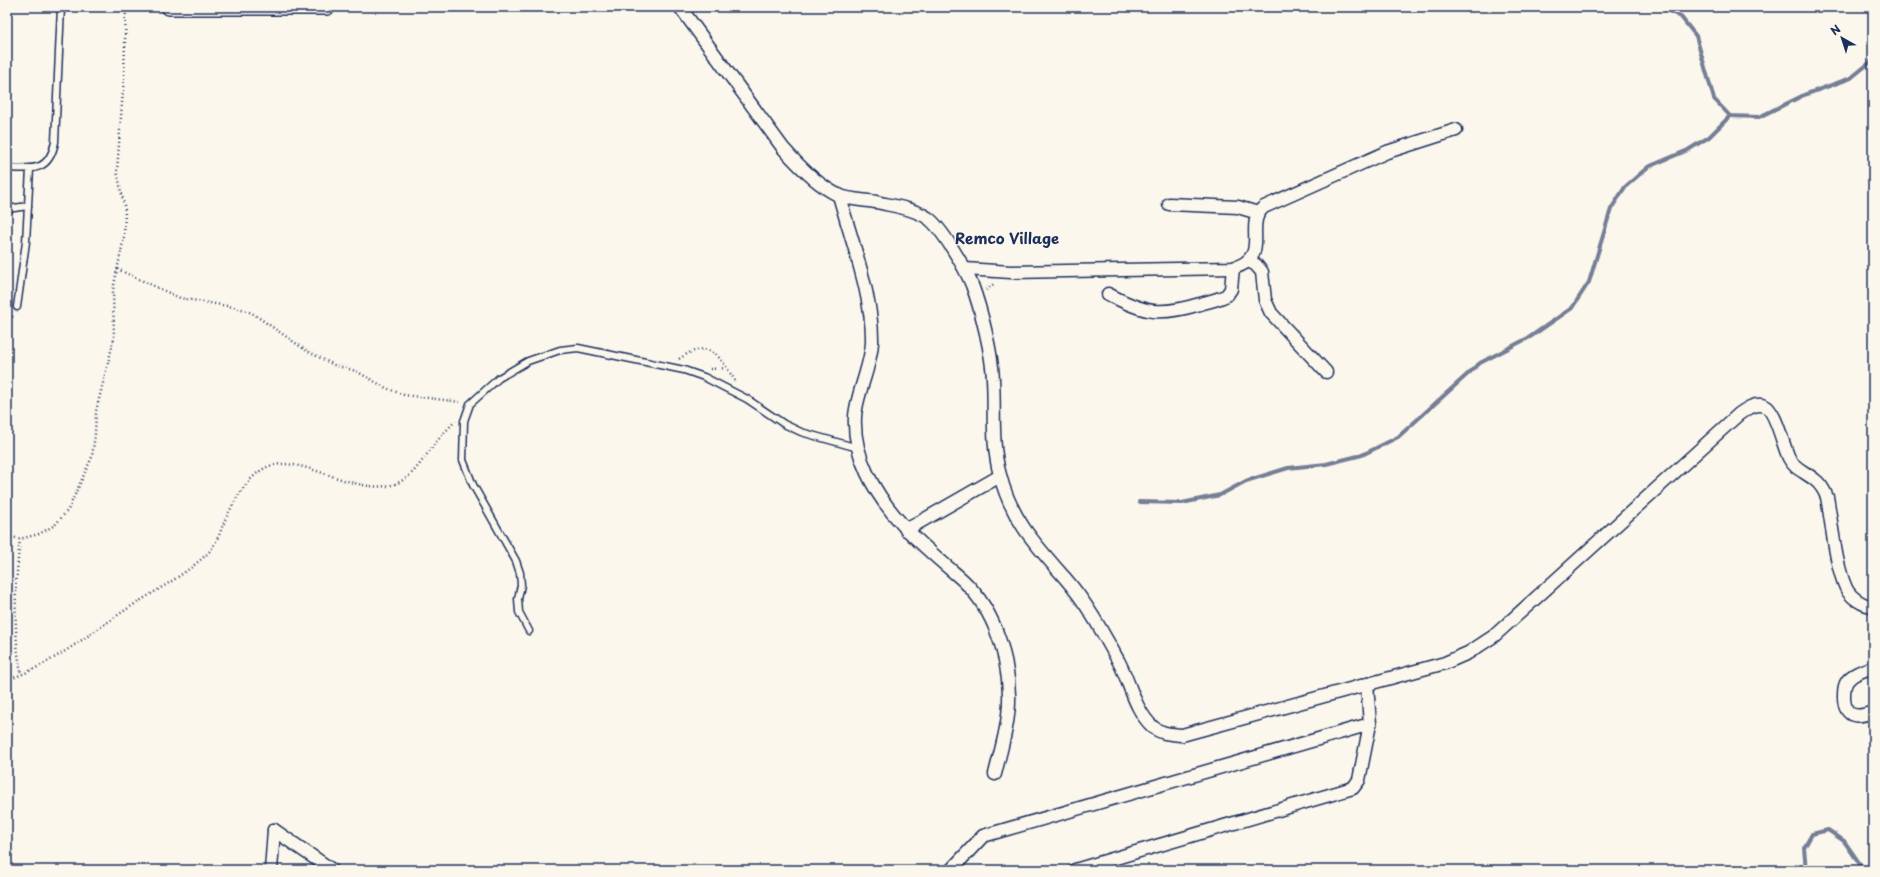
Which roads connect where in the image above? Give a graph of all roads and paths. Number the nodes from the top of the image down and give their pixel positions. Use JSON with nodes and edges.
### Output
{"nodes":[{"id":1,"x":61,"y":7,"type":"edge"},
{"id":2,"x":126,"y":7,"type":"edge"},
{"id":3,"x":169,"y":7,"type":"edge"},
{"id":4,"x":327,"y":7,"type":"edge"},
{"id":5,"x":680,"y":7,"type":"edge"},
{"id":6,"x":1456,"y":130,"type":"dead end"},
{"id":7,"x":7,"y":168,"type":"edge"},
{"id":8,"x":30,"y":169,"type":"junction"},
{"id":9,"x":839,"y":196,"type":"junction"},
{"id":10,"x":1169,"y":204,"type":"dead end"},
{"id":11,"x":28,"y":206,"type":"junction"},
{"id":12,"x":7,"y":209,"type":"edge"},
{"id":13,"x":1258,"y":213,"type":"junction"},
{"id":14,"x":1249,"y":261,"type":"junction"},
{"id":15,"x":1233,"y":268,"type":"junction"},
{"id":16,"x":117,"y":269,"type":"junction"},
{"id":17,"x":965,"y":269,"type":"junction"},
{"id":18,"x":1108,"y":294,"type":"dead end"},
{"id":19,"x":17,"y":307,"type":"dead end"},
{"id":20,"x":669,"y":366,"type":"junction"},
{"id":21,"x":1326,"y":372,"type":"dead end"},
{"id":22,"x":747,"y":399,"type":"junction"},
{"id":23,"x":470,"y":404,"type":"junction"},
{"id":24,"x":858,"y":448,"type":"junction"},
{"id":25,"x":1000,"y":476,"type":"junction"},
{"id":26,"x":906,"y":530,"type":"junction"},
{"id":27,"x":7,"y":536,"type":"edge"},
{"id":28,"x":20,"y":539,"type":"junction"},
{"id":29,"x":1873,"y":606,"type":"edge"},
{"id":30,"x":530,"y":631,"type":"dead end"},
{"id":31,"x":1873,"y":667,"type":"edge"},
{"id":32,"x":21,"y":674,"type":"junction"},
{"id":33,"x":7,"y":680,"type":"edge"},
{"id":34,"x":1367,"y":684,"type":"junction"},
{"id":35,"x":1873,"y":712,"type":"edge"},
{"id":36,"x":1370,"y":724,"type":"junction"},
{"id":37,"x":995,"y":774,"type":"dead end"},
{"id":38,"x":271,"y":870,"type":"edge"},
{"id":39,"x":331,"y":870,"type":"edge"},
{"id":40,"x":951,"y":870,"type":"edge"},
{"id":41,"x":1075,"y":870,"type":"edge"}],
"edges":[{"from":1,"to":8,"type":"lane"},
{"from":2,"to":16,"type":"path"},
{"from":3,"to":4,"type":"street"},
{"from":5,"to":9,"type":"street"},
{"from":6,"to":13,"type":"street"},
{"from":7,"to":8,"type":"lane"},
{"from":8,"to":11,"type":"lane"},
{"from":9,"to":17,"type":"street"},
{"from":9,"to":24,"type":"street"},
{"from":10,"to":13,"type":"street"},
{"from":11,"to":12,"type":"lane"},
{"from":11,"to":19,"type":"lane"},
{"from":13,"to":14,"type":"street"},
{"from":14,"to":15,"type":"street"},
{"from":14,"to":21,"type":"street"},
{"from":15,"to":17,"type":"street"},
{"from":15,"to":18,"type":"street"},
{"from":16,"to":23,"type":"path"},
{"from":16,"to":28,"type":"path"},
{"from":17,"to":25,"type":"street"},
{"from":20,"to":22,"type":"lane"},
{"from":20,"to":22,"type":"path"},
{"from":20,"to":23,"type":"lane"},
{"from":22,"to":24,"type":"lane"},
{"from":23,"to":30,"type":"lane"},
{"from":23,"to":32,"type":"path"},
{"from":24,"to":26,"type":"street"},
{"from":25,"to":26,"type":"street"},
{"from":25,"to":34,"type":"street"},
{"from":26,"to":37,"type":"street"},
{"from":27,"to":28,"type":"path"},
{"from":28,"to":32,"type":"path"},
{"from":29,"to":34,"type":"street"},
{"from":31,"to":35,"type":"street"},
{"from":32,"to":33,"type":"path"},
{"from":34,"to":36,"type":"street"},
{"from":36,"to":40,"type":"street"},
{"from":36,"to":41,"type":"street"},
{"from":38,"to":39,"type":"street"}]}
